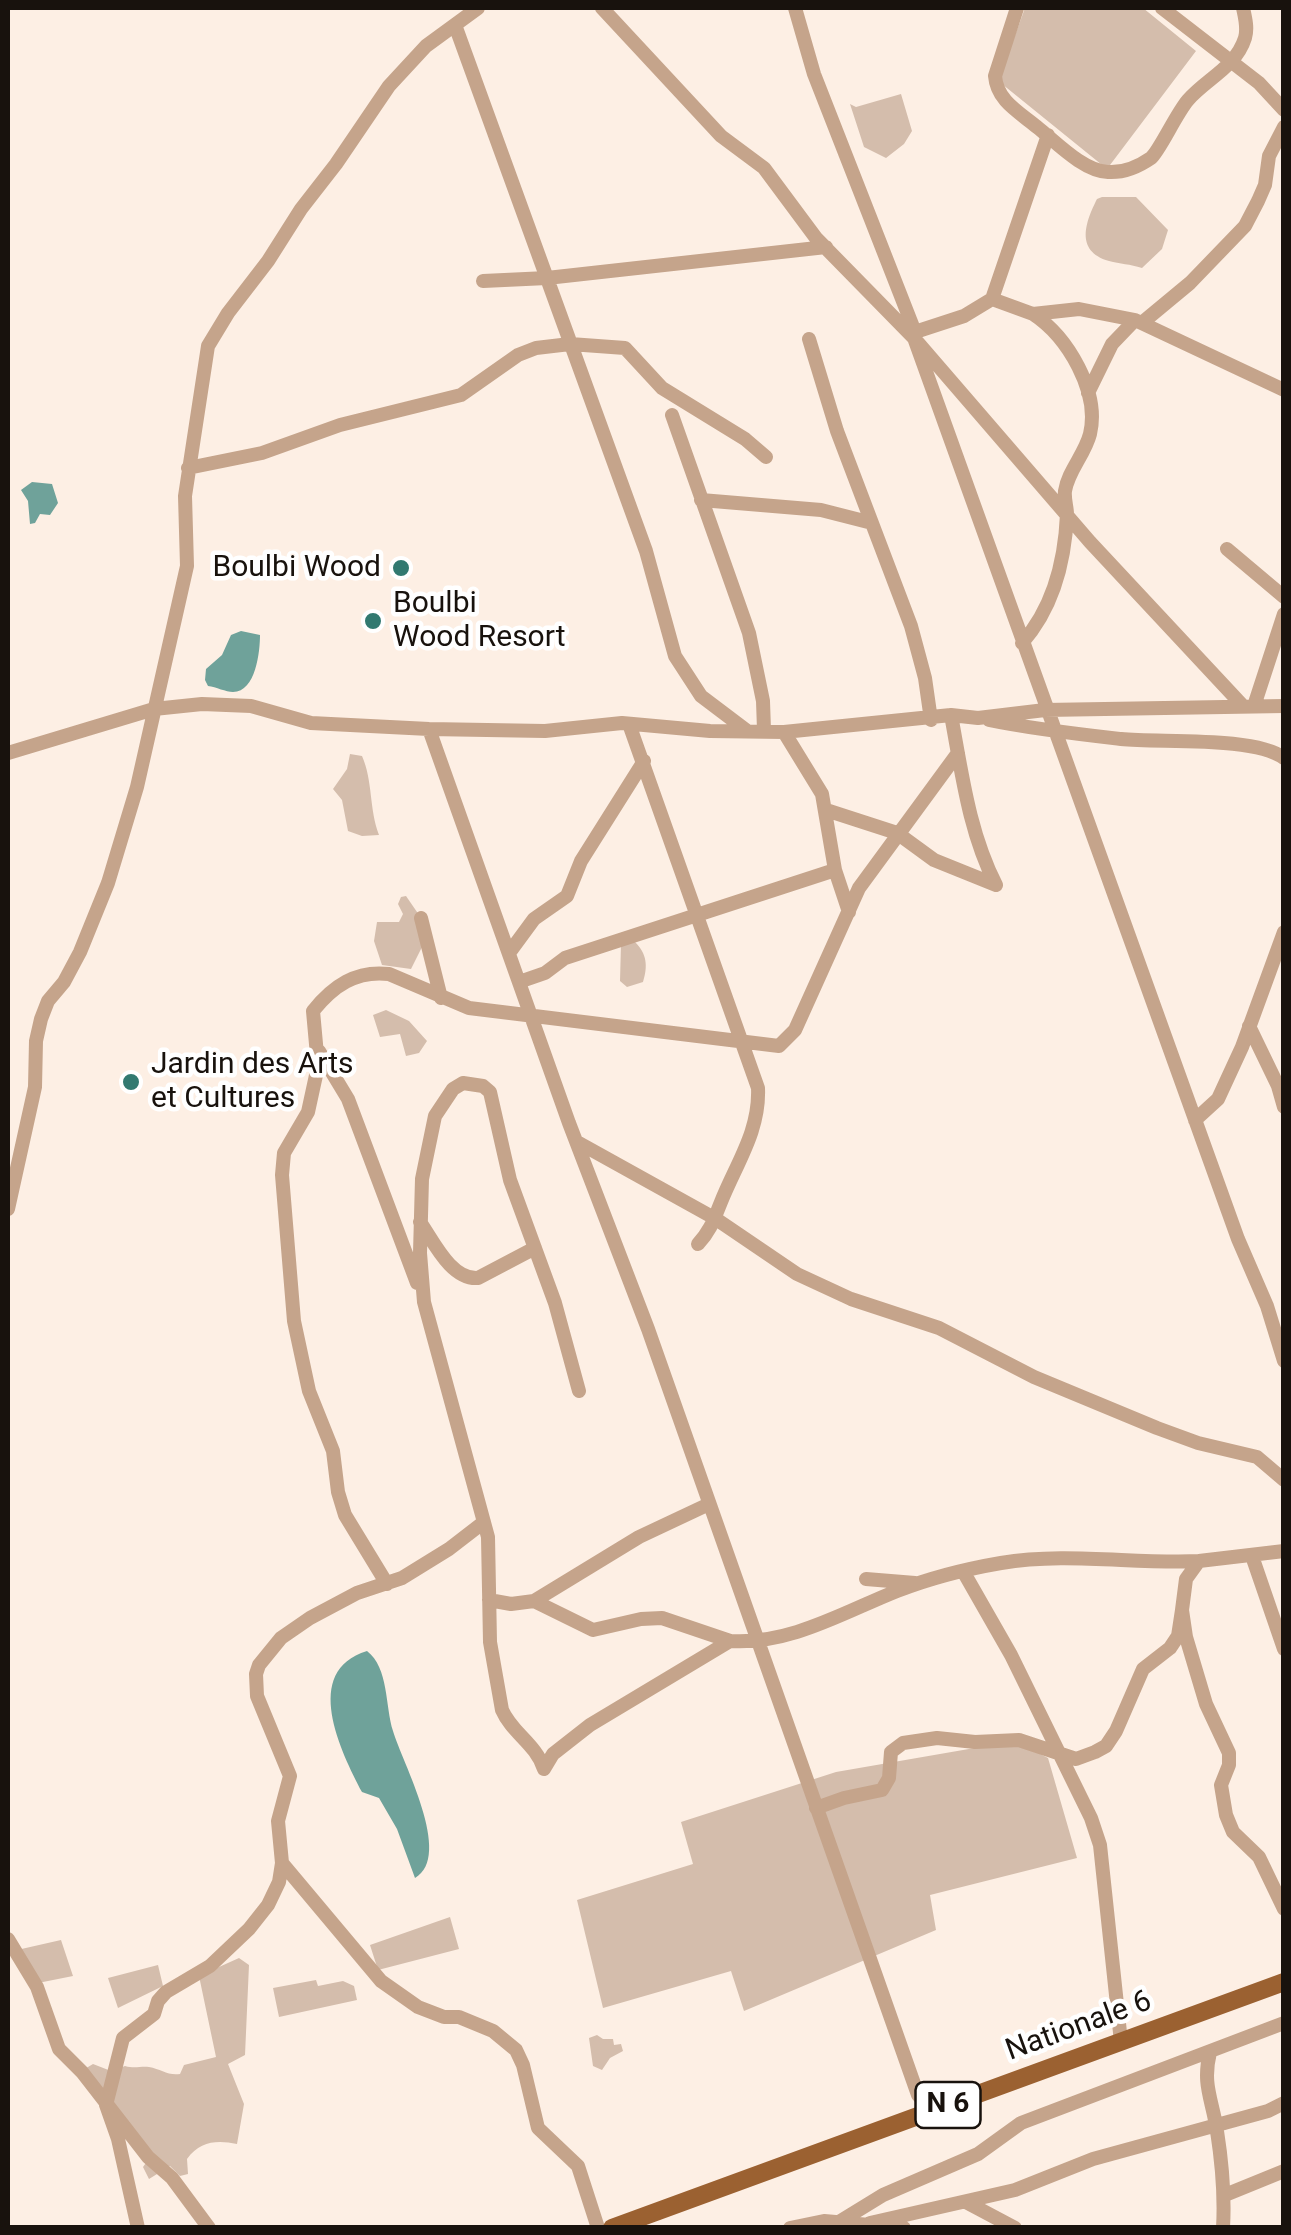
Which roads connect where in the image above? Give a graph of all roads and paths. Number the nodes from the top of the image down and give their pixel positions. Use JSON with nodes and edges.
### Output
{"nodes":[{"id":1,"x":478,"y":8,"type":"edge"},
{"id":2,"x":602,"y":8,"type":"edge"},
{"id":3,"x":794,"y":8,"type":"edge"},
{"id":4,"x":1017,"y":8,"type":"edge"},
{"id":5,"x":1162,"y":8,"type":"edge"},
{"id":6,"x":1243,"y":8,"type":"edge"},
{"id":7,"x":455,"y":25,"type":"junction"},
{"id":8,"x":1231,"y":61,"type":"junction"},
{"id":9,"x":1284,"y":110,"type":"edge"},
{"id":10,"x":1284,"y":127,"type":"edge"},
{"id":11,"x":1048,"y":135,"type":"junction"},
{"id":12,"x":826,"y":248,"type":"junction"},
{"id":13,"x":547,"y":278,"type":"junction"},
{"id":14,"x":483,"y":281,"type":"dead end"},
{"id":15,"x":992,"y":298,"type":"junction"},
{"id":16,"x":1033,"y":314,"type":"junction"},
{"id":17,"x":1139,"y":321,"type":"junction"},
{"id":18,"x":914,"y":335,"type":"junction"},
{"id":19,"x":808,"y":339,"type":"dead end"},
{"id":20,"x":570,"y":344,"type":"junction"},
{"id":21,"x":1284,"y":390,"type":"edge"},
{"id":22,"x":1088,"y":393,"type":"junction"},
{"id":23,"x":672,"y":415,"type":"dead end"},
{"id":24,"x":766,"y":457,"type":"dead end"},
{"id":25,"x":188,"y":468,"type":"junction"},
{"id":26,"x":702,"y":500,"type":"junction"},
{"id":27,"x":1067,"y":513,"type":"junction"},
{"id":28,"x":872,"y":523,"type":"junction"},
{"id":29,"x":1227,"y":549,"type":"dead end"},
{"id":30,"x":1284,"y":597,"type":"edge"},
{"id":31,"x":1284,"y":614,"type":"edge"},
{"id":32,"x":1022,"y":642,"type":"junction"},
{"id":33,"x":1249,"y":706,"type":"junction"},
{"id":34,"x":1284,"y":706,"type":"edge"},
{"id":35,"x":154,"y":709,"type":"junction"},
{"id":36,"x":1046,"y":710,"type":"junction"},
{"id":37,"x":951,"y":716,"type":"junction"},
{"id":38,"x":978,"y":718,"type":"junction"},
{"id":39,"x":931,"y":720,"type":"junction"},
{"id":40,"x":629,"y":724,"type":"junction"},
{"id":41,"x":429,"y":729,"type":"junction"},
{"id":42,"x":746,"y":730,"type":"junction"},
{"id":43,"x":764,"y":730,"type":"junction"},
{"id":44,"x":1053,"y":730,"type":"junction"},
{"id":45,"x":784,"y":732,"type":"junction"},
{"id":46,"x":8,"y":752,"type":"edge"},
{"id":47,"x":958,"y":754,"type":"junction"},
{"id":48,"x":1284,"y":758,"type":"edge"},
{"id":49,"x":644,"y":761,"type":"junction"},
{"id":50,"x":826,"y":810,"type":"junction"},
{"id":51,"x":898,"y":833,"type":"junction"},
{"id":52,"x":836,"y":870,"type":"junction"},
{"id":53,"x":848,"y":912,"type":"junction"},
{"id":54,"x":698,"y":917,"type":"junction"},
{"id":55,"x":421,"y":918,"type":"dead end"},
{"id":56,"x":1284,"y":932,"type":"edge"},
{"id":57,"x":509,"y":952,"type":"junction"},
{"id":58,"x":519,"y":982,"type":"junction"},
{"id":59,"x":442,"y":998,"type":"junction"},
{"id":60,"x":530,"y":1013,"type":"junction"},
{"id":61,"x":1250,"y":1026,"type":"junction"},
{"id":62,"x":743,"y":1044,"type":"junction"},
{"id":63,"x":318,"y":1050,"type":"junction"},
{"id":64,"x":1284,"y":1108,"type":"edge"},
{"id":65,"x":1195,"y":1120,"type":"junction"},
{"id":66,"x":578,"y":1142,"type":"junction"},
{"id":67,"x":8,"y":1209,"type":"edge"},
{"id":68,"x":716,"y":1219,"type":"junction"},
{"id":69,"x":420,"y":1222,"type":"junction"},
{"id":70,"x":698,"y":1244,"type":"dead end"},
{"id":71,"x":535,"y":1248,"type":"junction"},
{"id":72,"x":424,"y":1302,"type":"junction"},
{"id":73,"x":1284,"y":1361,"type":"edge"},
{"id":74,"x":579,"y":1391,"type":"dead end"},
{"id":75,"x":1284,"y":1480,"type":"edge"},
{"id":76,"x":708,"y":1504,"type":"junction"},
{"id":77,"x":484,"y":1522,"type":"junction"},
{"id":78,"x":1284,"y":1551,"type":"edge"},
{"id":79,"x":1252,"y":1556,"type":"junction"},
{"id":80,"x":1199,"y":1561,"type":"junction"},
{"id":81,"x":963,"y":1572,"type":"junction"},
{"id":82,"x":866,"y":1579,"type":"dead end"},
{"id":83,"x":387,"y":1584,"type":"junction"},
{"id":84,"x":916,"y":1584,"type":"junction"},
{"id":85,"x":490,"y":1600,"type":"junction"},
{"id":86,"x":534,"y":1601,"type":"junction"},
{"id":87,"x":1182,"y":1610,"type":"junction"},
{"id":88,"x":756,"y":1640,"type":"junction"},
{"id":89,"x":730,"y":1642,"type":"junction"},
{"id":90,"x":1284,"y":1648,"type":"edge"},
{"id":91,"x":1059,"y":1753,"type":"junction"},
{"id":92,"x":816,"y":1808,"type":"junction"},
{"id":93,"x":282,"y":1863,"type":"junction"},
{"id":94,"x":1284,"y":1909,"type":"edge"},
{"id":95,"x":8,"y":1938,"type":"edge"},
{"id":96,"x":1284,"y":1982,"type":"edge"},
{"id":97,"x":1284,"y":2023,"type":"edge"},
{"id":98,"x":1121,"y":2042,"type":"junction"},
{"id":99,"x":1210,"y":2052,"type":"junction"},
{"id":100,"x":1284,"y":2103,"type":"edge"},
{"id":101,"x":106,"y":2105,"type":"junction"},
{"id":102,"x":932,"y":2110,"type":"junction"},
{"id":103,"x":1216,"y":2124,"type":"junction"},
{"id":104,"x":1284,"y":2172,"type":"edge"},
{"id":105,"x":1225,"y":2195,"type":"junction"},
{"id":106,"x":966,"y":2202,"type":"junction"},
{"id":107,"x":839,"y":2222,"type":"junction"},
{"id":108,"x":878,"y":2224,"type":"edge"},
{"id":109,"x":138,"y":2228,"type":"edge"},
{"id":110,"x":209,"y":2228,"type":"edge"},
{"id":111,"x":598,"y":2228,"type":"edge"},
{"id":112,"x":612,"y":2228,"type":"edge"},
{"id":113,"x":790,"y":2228,"type":"edge"},
{"id":114,"x":904,"y":2228,"type":"edge"},
{"id":115,"x":1015,"y":2228,"type":"edge"},
{"id":116,"x":1224,"y":2228,"type":"edge"}],
"edges":[{"from":1,"to":7,"type":"street"},
{"from":2,"to":12,"type":"street"},
{"from":3,"to":18,"type":"street"},
{"from":4,"to":11,"type":"street"},
{"from":5,"to":8,"type":"street"},
{"from":6,"to":8,"type":"street"},
{"from":7,"to":13,"type":"street"},
{"from":7,"to":25,"type":"street"},
{"from":8,"to":9,"type":"street"},
{"from":8,"to":11,"type":"street"},
{"from":10,"to":17,"type":"street"},
{"from":11,"to":15,"type":"street"},
{"from":12,"to":13,"type":"street"},
{"from":12,"to":18,"type":"street"},
{"from":13,"to":14,"type":"street"},
{"from":13,"to":20,"type":"street"},
{"from":15,"to":16,"type":"street"},
{"from":15,"to":18,"type":"street"},
{"from":16,"to":17,"type":"street"},
{"from":16,"to":22,"type":"street"},
{"from":17,"to":21,"type":"street"},
{"from":17,"to":22,"type":"street"},
{"from":18,"to":27,"type":"street"},
{"from":18,"to":32,"type":"street"},
{"from":19,"to":28,"type":"street"},
{"from":20,"to":24,"type":"street"},
{"from":20,"to":25,"type":"street"},
{"from":20,"to":42,"type":"street"},
{"from":22,"to":27,"type":"street"},
{"from":23,"to":26,"type":"street"},
{"from":25,"to":35,"type":"street"},
{"from":26,"to":28,"type":"street"},
{"from":26,"to":43,"type":"street"},
{"from":27,"to":32,"type":"street"},
{"from":27,"to":33,"type":"street"},
{"from":28,"to":39,"type":"street"},
{"from":29,"to":30,"type":"street"},
{"from":31,"to":33,"type":"street"},
{"from":32,"to":36,"type":"street"},
{"from":33,"to":34,"type":"street"},
{"from":33,"to":36,"type":"street"},
{"from":35,"to":41,"type":"street"},
{"from":35,"to":46,"type":"street"},
{"from":35,"to":67,"type":"street"},
{"from":36,"to":38,"type":"street"},
{"from":36,"to":44,"type":"street"},
{"from":37,"to":38,"type":"street"},
{"from":37,"to":39,"type":"street"},
{"from":37,"to":47,"type":"street"},
{"from":38,"to":44,"type":"street"},
{"from":39,"to":45,"type":"street"},
{"from":40,"to":41,"type":"street"},
{"from":40,"to":42,"type":"street"},
{"from":40,"to":49,"type":"street"},
{"from":41,"to":57,"type":"street"},
{"from":42,"to":43,"type":"street"},
{"from":43,"to":45,"type":"street"},
{"from":44,"to":48,"type":"street"},
{"from":44,"to":65,"type":"street"},
{"from":45,"to":50,"type":"street"},
{"from":47,"to":51,"type":"street"},
{"from":47,"to":51,"type":"street"},
{"from":49,"to":54,"type":"street"},
{"from":49,"to":57,"type":"street"},
{"from":50,"to":51,"type":"street"},
{"from":50,"to":52,"type":"street"},
{"from":51,"to":53,"type":"street"},
{"from":52,"to":53,"type":"street"},
{"from":52,"to":54,"type":"street"},
{"from":53,"to":62,"type":"street"},
{"from":54,"to":58,"type":"street"},
{"from":54,"to":62,"type":"street"},
{"from":55,"to":59,"type":"street"},
{"from":56,"to":61,"type":"street"},
{"from":57,"to":58,"type":"street"},
{"from":58,"to":60,"type":"street"},
{"from":59,"to":60,"type":"street"},
{"from":59,"to":63,"type":"street"},
{"from":60,"to":62,"type":"street"},
{"from":60,"to":66,"type":"street"},
{"from":61,"to":64,"type":"street"},
{"from":61,"to":65,"type":"street"},
{"from":62,"to":68,"type":"street"},
{"from":63,"to":72,"type":"street"},
{"from":63,"to":83,"type":"street"},
{"from":65,"to":73,"type":"street"},
{"from":66,"to":68,"type":"street"},
{"from":66,"to":76,"type":"street"},
{"from":68,"to":70,"type":"street"},
{"from":68,"to":75,"type":"street"},
{"from":69,"to":71,"type":"street"},
{"from":69,"to":71,"type":"street"},
{"from":69,"to":72,"type":"street"},
{"from":71,"to":74,"type":"street"},
{"from":72,"to":77,"type":"street"},
{"from":76,"to":86,"type":"street"},
{"from":76,"to":88,"type":"street"},
{"from":77,"to":83,"type":"street"},
{"from":77,"to":85,"type":"street"},
{"from":78,"to":79,"type":"street"},
{"from":79,"to":80,"type":"street"},
{"from":79,"to":90,"type":"street"},
{"from":80,"to":81,"type":"street"},
{"from":80,"to":87,"type":"street"},
{"from":81,"to":84,"type":"street"},
{"from":81,"to":91,"type":"street"},
{"from":82,"to":84,"type":"street"},
{"from":83,"to":93,"type":"street"},
{"from":84,"to":88,"type":"street"},
{"from":85,"to":86,"type":"street"},
{"from":85,"to":89,"type":"street"},
{"from":86,"to":89,"type":"street"},
{"from":87,"to":91,"type":"street"},
{"from":87,"to":94,"type":"street"},
{"from":88,"to":89,"type":"street"},
{"from":88,"to":92,"type":"street"},
{"from":91,"to":92,"type":"street"},
{"from":91,"to":98,"type":"street"},
{"from":92,"to":102,"type":"street"},
{"from":93,"to":101,"type":"street"},
{"from":93,"to":111,"type":"street"},
{"from":95,"to":101,"type":"street"},
{"from":96,"to":98,"type":"main road","name":"Nationale 6","number":"N 6"},
{"from":97,"to":99,"type":"street"},
{"from":98,"to":102,"type":"main road","name":"Nationale 6","number":"N 6"},
{"from":99,"to":103,"type":"street"},
{"from":99,"to":107,"type":"street"},
{"from":100,"to":103,"type":"street"},
{"from":101,"to":109,"type":"street"},
{"from":101,"to":110,"type":"street"},
{"from":102,"to":112,"type":"main road","name":"Nationale 6","number":"N 6"},
{"from":103,"to":105,"type":"street"},
{"from":103,"to":106,"type":"street"},
{"from":104,"to":105,"type":"street"},
{"from":105,"to":116,"type":"street"},
{"from":106,"to":108,"type":"street"},
{"from":106,"to":115,"type":"street"},
{"from":107,"to":108,"type":"street"},
{"from":107,"to":113,"type":"street"},
{"from":108,"to":114,"type":"street"}]}
